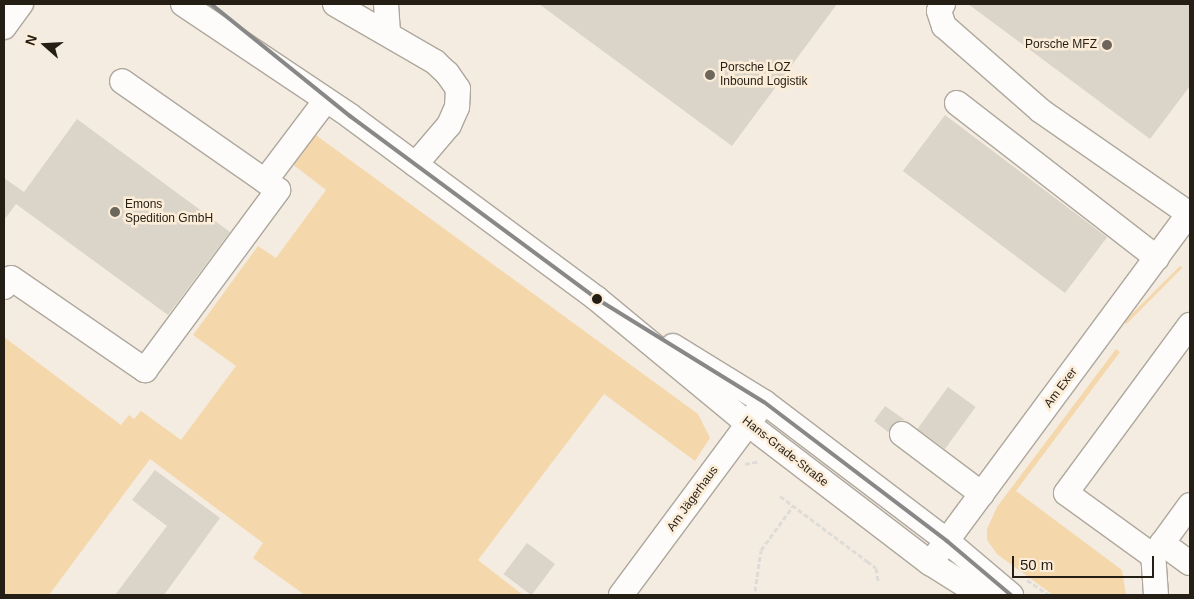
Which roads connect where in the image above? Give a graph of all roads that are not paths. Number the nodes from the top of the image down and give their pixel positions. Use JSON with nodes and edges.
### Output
{"nodes":[{"id":1,"x":21,"y":4,"type":"edge"},
{"id":2,"x":183,"y":4,"type":"edge"},
{"id":3,"x":210,"y":4,"type":"edge"},
{"id":4,"x":335,"y":4,"type":"edge"},
{"id":5,"x":386,"y":4,"type":"edge"},
{"id":6,"x":943,"y":4,"type":"edge"},
{"id":7,"x":4,"y":27,"type":"edge"},
{"id":8,"x":388,"y":34,"type":"junction"},
{"id":9,"x":122,"y":81,"type":"dead end"},
{"id":10,"x":326,"y":100,"type":"junction"},
{"id":11,"x":957,"y":103,"type":"dead end"},
{"id":12,"x":350,"y":116,"type":"junction"},
{"id":13,"x":415,"y":165,"type":"junction"},
{"id":14,"x":265,"y":181,"type":"junction"},
{"id":15,"x":1189,"y":213,"type":"edge"},
{"id":16,"x":1157,"y":258,"type":"junction"},
{"id":17,"x":4,"y":286,"type":"edge"},
{"id":18,"x":597,"y":299,"type":"junction"},
{"id":19,"x":1190,"y":325,"type":"edge"},
{"id":20,"x":764,"y":402,"type":"junction"},
{"id":21,"x":748,"y":424,"type":"junction"},
{"id":22,"x":902,"y":434,"type":"dead end"},
{"id":23,"x":982,"y":494,"type":"junction"},
{"id":24,"x":1190,"y":505,"type":"edge"},
{"id":25,"x":947,"y":541,"type":"junction"},
{"id":26,"x":1157,"y":549,"type":"junction"},
{"id":27,"x":930,"y":563,"type":"junction"},
{"id":28,"x":1190,"y":563,"type":"edge"},
{"id":29,"x":621,"y":595,"type":"edge"},
{"id":30,"x":981,"y":595,"type":"edge"},
{"id":31,"x":1011,"y":595,"type":"edge"},
{"id":32,"x":1156,"y":595,"type":"edge"}],
"edges":[{"from":1,"to":7,"type":"street"},
{"from":2,"to":10,"type":"street","name":"Hans-Grade-Straße"},
{"from":3,"to":12,"type":"street","name":"Hans-Grade-Straße"},
{"from":4,"to":8,"type":"street"},
{"from":5,"to":8,"type":"street"},
{"from":6,"to":15,"type":"street"},
{"from":8,"to":13,"type":"street"},
{"from":9,"to":14,"type":"street"},
{"from":10,"to":12,"type":"street","name":"Hans-Grade-Straße"},
{"from":10,"to":14,"type":"street"},
{"from":11,"to":16,"type":"street"},
{"from":12,"to":13,"type":"street","name":"Hans-Grade-Straße"},
{"from":13,"to":18,"type":"street","name":"Hans-Grade-Straße"},
{"from":14,"to":17,"type":"street"},
{"from":15,"to":16,"type":"street","name":"Am Exer"},
{"from":16,"to":23,"type":"street","name":"Am Exer"},
{"from":18,"to":20,"type":"street","name":"Hans-Grade-Straße"},
{"from":18,"to":21,"type":"street","name":"Hans-Grade-Straße"},
{"from":19,"to":26,"type":"street"},
{"from":20,"to":21,"type":"street","name":"Am Jägerhaus"},
{"from":20,"to":25,"type":"street","name":"Hans-Grade-Straße"},
{"from":21,"to":27,"type":"street","name":"Hans-Grade-Straße"},
{"from":21,"to":29,"type":"street","name":"Am Jägerhaus"},
{"from":22,"to":23,"type":"street"},
{"from":23,"to":25,"type":"street","name":"Am Exer"},
{"from":24,"to":26,"type":"street"},
{"from":25,"to":27,"type":"street","name":"Am Exer"},
{"from":25,"to":31,"type":"street","name":"Hans-Grade-Straße"},
{"from":26,"to":28,"type":"street"},
{"from":26,"to":32,"type":"street"},
{"from":27,"to":30,"type":"street","name":"Hans-Grade-Straße"}]}
